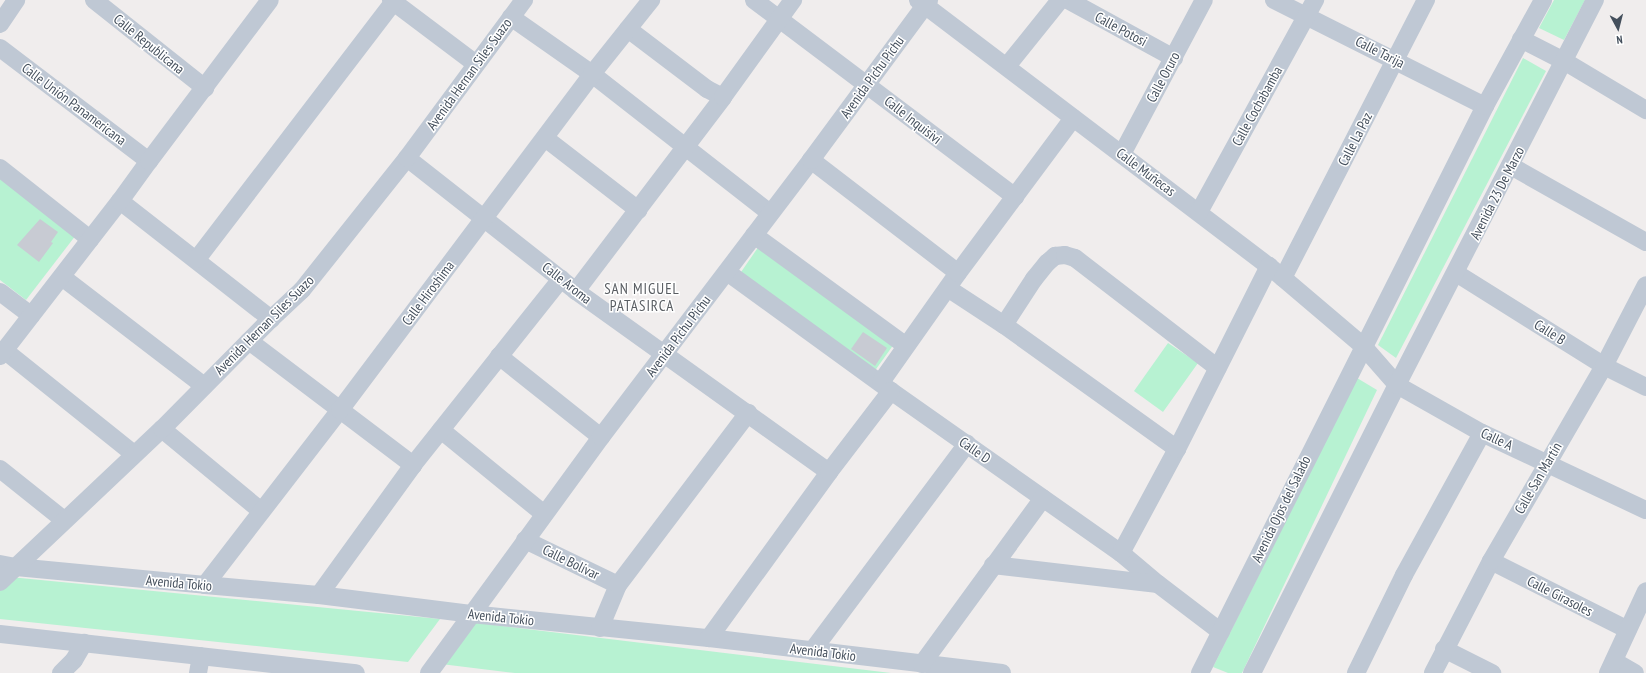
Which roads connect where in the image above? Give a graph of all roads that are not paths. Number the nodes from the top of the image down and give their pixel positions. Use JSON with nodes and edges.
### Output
{"nodes":[{"id":1,"x":16,"y":0,"type":"edge"},
{"id":2,"x":94,"y":0,"type":"edge"},
{"id":3,"x":524,"y":0,"type":"edge"},
{"id":4,"x":651,"y":0,"type":"edge"},
{"id":5,"x":754,"y":0,"type":"edge"},
{"id":6,"x":793,"y":0,"type":"edge"},
{"id":7,"x":1060,"y":0,"type":"edge"},
{"id":8,"x":1068,"y":0,"type":"edge"},
{"id":9,"x":1204,"y":0,"type":"edge"},
{"id":10,"x":1274,"y":0,"type":"edge"},
{"id":11,"x":1315,"y":0,"type":"edge"},
{"id":12,"x":1426,"y":0,"type":"edge"},
{"id":13,"x":1543,"y":0,"type":"edge"},
{"id":14,"x":1595,"y":0,"type":"edge"},
{"id":15,"x":393,"y":1,"type":"edge"},
{"id":16,"x":924,"y":2,"type":"edge"},
{"id":17,"x":261,"y":3,"type":"edge"},
{"id":18,"x":1307,"y":16,"type":"junction"},
{"id":19,"x":511,"y":17,"type":"junction"},
{"id":20,"x":779,"y":19,"type":"junction"},
{"id":21,"x":0,"y":24,"type":"edge"},
{"id":22,"x":628,"y":29,"type":"junction"},
{"id":23,"x":1522,"y":39,"type":"junction"},
{"id":24,"x":0,"y":48,"type":"edge"},
{"id":25,"x":1174,"y":58,"type":"junction"},
{"id":26,"x":1395,"y":60,"type":"junction"},
{"id":27,"x":1564,"y":62,"type":"junction"},
{"id":28,"x":476,"y":64,"type":"junction"},
{"id":29,"x":1007,"y":66,"type":"junction"},
{"id":30,"x":592,"y":74,"type":"junction"},
{"id":31,"x":866,"y":84,"type":"junction"},
{"id":32,"x":204,"y":88,"type":"junction"},
{"id":33,"x":724,"y":97,"type":"junction"},
{"id":34,"x":1485,"y":106,"type":"junction"},
{"id":35,"x":1646,"y":110,"type":"edge"},
{"id":36,"x":1073,"y":118,"type":"junction"},
{"id":37,"x":545,"y":138,"type":"junction"},
{"id":38,"x":686,"y":147,"type":"junction"},
{"id":39,"x":1122,"y":154,"type":"junction"},
{"id":40,"x":407,"y":158,"type":"junction"},
{"id":41,"x":811,"y":160,"type":"junction"},
{"id":42,"x":149,"y":161,"type":"junction"},
{"id":43,"x":1511,"y":166,"type":"junction"},
{"id":44,"x":0,"y":168,"type":"edge"},
{"id":45,"x":1014,"y":198,"type":"junction"},
{"id":46,"x":120,"y":201,"type":"junction"},
{"id":47,"x":638,"y":210,"type":"junction"},
{"id":48,"x":1199,"y":212,"type":"junction"},
{"id":49,"x":770,"y":213,"type":"junction"},
{"id":50,"x":484,"y":218,"type":"junction"},
{"id":51,"x":754,"y":235,"type":"junction"},
{"id":52,"x":90,"y":239,"type":"junction"},
{"id":53,"x":1646,"y":242,"type":"edge"},
{"id":54,"x":197,"y":260,"type":"junction"},
{"id":55,"x":1269,"y":266,"type":"junction"},
{"id":56,"x":727,"y":272,"type":"junction"},
{"id":57,"x":958,"y":273,"type":"junction"},
{"id":58,"x":1456,"y":273,"type":"junction"},
{"id":59,"x":62,"y":277,"type":"junction"},
{"id":60,"x":1283,"y":278,"type":"junction"},
{"id":61,"x":561,"y":279,"type":"junction"},
{"id":62,"x":1646,"y":285,"type":"edge"},
{"id":63,"x":949,"y":289,"type":"junction"},
{"id":64,"x":576,"y":291,"type":"junction"},
{"id":65,"x":0,"y":292,"type":"edge"},
{"id":66,"x":31,"y":315,"type":"junction"},
{"id":67,"x":271,"y":319,"type":"junction"},
{"id":68,"x":1004,"y":325,"type":"junction"},
{"id":69,"x":249,"y":341,"type":"junction"},
{"id":70,"x":906,"y":346,"type":"junction"},
{"id":71,"x":1363,"y":346,"type":"junction"},
{"id":72,"x":2,"y":353,"type":"edge"},
{"id":73,"x":664,"y":354,"type":"junction"},
{"id":74,"x":499,"y":356,"type":"junction"},
{"id":75,"x":1604,"y":366,"type":"junction"},
{"id":76,"x":1218,"y":368,"type":"junction"},
{"id":77,"x":1397,"y":385,"type":"junction"},
{"id":78,"x":204,"y":386,"type":"junction"},
{"id":79,"x":886,"y":386,"type":"junction"},
{"id":80,"x":1646,"y":387,"type":"edge"},
{"id":81,"x":340,"y":410,"type":"junction"},
{"id":82,"x":748,"y":413,"type":"junction"},
{"id":83,"x":162,"y":429,"type":"junction"},
{"id":84,"x":441,"y":430,"type":"junction"},
{"id":85,"x":1482,"y":433,"type":"junction"},
{"id":86,"x":601,"y":437,"type":"junction"},
{"id":87,"x":967,"y":444,"type":"junction"},
{"id":88,"x":1177,"y":449,"type":"junction"},
{"id":89,"x":134,"y":454,"type":"junction"},
{"id":90,"x":1547,"y":463,"type":"junction"},
{"id":91,"x":413,"y":465,"type":"junction"},
{"id":92,"x":0,"y":469,"type":"edge"},
{"id":93,"x":829,"y":472,"type":"junction"},
{"id":94,"x":1043,"y":498,"type":"junction"},
{"id":95,"x":1646,"y":510,"type":"edge"},
{"id":96,"x":261,"y":511,"type":"junction"},
{"id":97,"x":544,"y":514,"type":"junction"},
{"id":98,"x":64,"y":520,"type":"junction"},
{"id":99,"x":525,"y":540,"type":"junction"},
{"id":100,"x":1121,"y":553,"type":"junction"},
{"id":101,"x":1491,"y":561,"type":"junction"},
{"id":102,"x":8,"y":565,"type":"edge"},
{"id":103,"x":993,"y":566,"type":"junction"},
{"id":104,"x":0,"y":582,"type":"edge"},
{"id":105,"x":1158,"y":584,"type":"junction"},
{"id":106,"x":205,"y":585,"type":"junction"},
{"id":107,"x":618,"y":585,"type":"junction"},
{"id":108,"x":1646,"y":591,"type":"edge"},
{"id":109,"x":319,"y":595,"type":"junction"},
{"id":110,"x":471,"y":614,"type":"junction"},
{"id":111,"x":600,"y":628,"type":"junction"},
{"id":112,"x":1628,"y":630,"type":"junction"},
{"id":113,"x":1221,"y":632,"type":"junction"},
{"id":114,"x":0,"y":634,"type":"edge"},
{"id":115,"x":709,"y":638,"type":"junction"},
{"id":116,"x":84,"y":643,"type":"junction"},
{"id":117,"x":1444,"y":649,"type":"junction"},
{"id":118,"x":812,"y":651,"type":"junction"},
{"id":119,"x":200,"y":664,"type":"edge"},
{"id":120,"x":922,"y":664,"type":"junction"},
{"id":121,"x":1611,"y":667,"type":"edge"},
{"id":122,"x":295,"y":670,"type":"edge"},
{"id":123,"x":61,"y":673,"type":"edge"},
{"id":124,"x":356,"y":673,"type":"edge"},
{"id":125,"x":428,"y":673,"type":"edge"},
{"id":126,"x":1002,"y":673,"type":"edge"},
{"id":127,"x":1200,"y":673,"type":"edge"},
{"id":128,"x":1252,"y":673,"type":"edge"},
{"id":129,"x":1356,"y":673,"type":"edge"},
{"id":130,"x":1433,"y":673,"type":"edge"},
{"id":131,"x":1492,"y":673,"type":"edge"},
{"id":132,"x":1635,"y":673,"type":"edge"}],
"edges":[{"from":1,"to":21,"type":"street"},
{"from":2,"to":32,"type":"street","name":"Calle Republicana"},
{"from":3,"to":19,"type":"street","name":"Avenida Hernan Siles Suazo"},
{"from":4,"to":22,"type":"street","name":"Calle Hiroshima"},
{"from":5,"to":20,"type":"street","name":"Calle Inquisivi"},
{"from":6,"to":20,"type":"street"},
{"from":7,"to":29,"type":"street"},
{"from":8,"to":25,"type":"street","name":"Calle Potosi"},
{"from":9,"to":25,"type":"street","name":"Calle Oruro"},
{"from":10,"to":18,"type":"street","name":"Calle Tarija"},
{"from":11,"to":18,"type":"street","name":"Calle Cochabamba"},
{"from":12,"to":26,"type":"street","name":"Calle La Paz"},
{"from":13,"to":23,"type":"street"},
{"from":14,"to":27,"type":"street","name":"Avenida 23 De Marzo"},
{"from":15,"to":28,"type":"street"},
{"from":15,"to":54,"type":"street"},
{"from":16,"to":29,"type":"street","name":"Calle Muñecas"},
{"from":16,"to":31,"type":"street","name":"Avenida Pichu Pichu"},
{"from":17,"to":32,"type":"street"},
{"from":18,"to":26,"type":"street","name":"Calle Tarija"},
{"from":18,"to":48,"type":"street","name":"Calle Cochabamba"},
{"from":19,"to":28,"type":"street","name":"Avenida Hernan Siles Suazo"},
{"from":19,"to":30,"type":"street"},
{"from":20,"to":31,"type":"street","name":"Calle Inquisivi"},
{"from":20,"to":33,"type":"street"},
{"from":22,"to":30,"type":"street","name":"Calle Hiroshima"},
{"from":22,"to":33,"type":"street"},
{"from":23,"to":27,"type":"street"},
{"from":23,"to":34,"type":"street"},
{"from":24,"to":42,"type":"street","name":"Calle Unión Panamericana"},
{"from":25,"to":39,"type":"street","name":"Calle Oruro"},
{"from":26,"to":34,"type":"street","name":"Calle Tarija"},
{"from":26,"to":60,"type":"street","name":"Calle La Paz"},
{"from":27,"to":35,"type":"street"},
{"from":27,"to":43,"type":"street","name":"Avenida 23 De Marzo"},
{"from":28,"to":40,"type":"street","name":"Avenida Hernan Siles Suazo"},
{"from":29,"to":36,"type":"street","name":"Calle Muñecas"},
{"from":30,"to":37,"type":"street","name":"Calle Hiroshima"},
{"from":30,"to":38,"type":"street"},
{"from":31,"to":41,"type":"street","name":"Avenida Pichu Pichu"},
{"from":31,"to":45,"type":"street","name":"Calle Inquisivi"},
{"from":32,"to":42,"type":"street"},
{"from":33,"to":38,"type":"street"},
{"from":34,"to":71,"type":"street"},
{"from":36,"to":39,"type":"street","name":"Calle Muñecas"},
{"from":36,"to":45,"type":"street"},
{"from":37,"to":47,"type":"street"},
{"from":37,"to":50,"type":"street","name":"Calle Hiroshima"},
{"from":38,"to":47,"type":"street"},
{"from":38,"to":49,"type":"street"},
{"from":39,"to":48,"type":"street","name":"Calle Muñecas"},
{"from":40,"to":50,"type":"street","name":"Calle Aroma"},
{"from":40,"to":67,"type":"street","name":"Avenida Hernan Siles Suazo"},
{"from":41,"to":49,"type":"street","name":"Avenida Pichu Pichu"},
{"from":41,"to":57,"type":"street"},
{"from":42,"to":46,"type":"street"},
{"from":43,"to":53,"type":"street"},
{"from":43,"to":58,"type":"street","name":"Avenida 23 De Marzo"},
{"from":44,"to":52,"type":"street"},
{"from":45,"to":57,"type":"street"},
{"from":46,"to":52,"type":"street"},
{"from":46,"to":54,"type":"street"},
{"from":47,"to":64,"type":"street"},
{"from":48,"to":55,"type":"street","name":"Calle Muñecas"},
{"from":49,"to":51,"type":"street","name":"Avenida Pichu Pichu"},
{"from":50,"to":61,"type":"street","name":"Calle Aroma"},
{"from":50,"to":81,"type":"street","name":"Calle Hiroshima"},
{"from":51,"to":56,"type":"street","name":"Avenida Pichu Pichu"},
{"from":51,"to":70,"type":"street"},
{"from":52,"to":59,"type":"street"},
{"from":54,"to":67,"type":"street"},
{"from":55,"to":60,"type":"street","name":"Calle Muñecas"},
{"from":55,"to":76,"type":"street"},
{"from":56,"to":73,"type":"street","name":"Avenida Pichu Pichu"},
{"from":56,"to":79,"type":"street","name":"Calle D"},
{"from":57,"to":63,"type":"street"},
{"from":58,"to":75,"type":"street","name":"Calle B"},
{"from":58,"to":77,"type":"street","name":"Avenida 23 De Marzo"},
{"from":59,"to":66,"type":"street"},
{"from":59,"to":78,"type":"street"},
{"from":60,"to":71,"type":"street","name":"Calle Muñecas"},
{"from":61,"to":64,"type":"street","name":"Calle Aroma"},
{"from":61,"to":74,"type":"street"},
{"from":62,"to":75,"type":"street","name":"Calle San Martín"},
{"from":63,"to":68,"type":"street"},
{"from":63,"to":70,"type":"street"},
{"from":64,"to":73,"type":"street","name":"Calle Aroma"},
{"from":65,"to":66,"type":"street"},
{"from":66,"to":72,"type":"street"},
{"from":67,"to":69,"type":"street","name":"Avenida Hernan Siles Suazo"},
{"from":68,"to":76,"type":"street"},
{"from":68,"to":88,"type":"street"},
{"from":69,"to":78,"type":"street","name":"Avenida Hernan Siles Suazo"},
{"from":69,"to":81,"type":"street"},
{"from":70,"to":79,"type":"street"},
{"from":71,"to":77,"type":"street","name":"Calle A"},
{"from":71,"to":113,"type":"street","name":"Avenida Ojos del Salado"},
{"from":72,"to":89,"type":"street"},
{"from":73,"to":82,"type":"street","name":"Calle Aroma"},
{"from":73,"to":86,"type":"street","name":"Avenida Pichu Pichu"},
{"from":74,"to":84,"type":"street"},
{"from":74,"to":86,"type":"street"},
{"from":75,"to":80,"type":"street","name":"Calle B"},
{"from":75,"to":90,"type":"street","name":"Calle San Martín"},
{"from":76,"to":88,"type":"street"},
{"from":77,"to":85,"type":"street","name":"Calle A"},
{"from":77,"to":128,"type":"street"},
{"from":78,"to":83,"type":"street","name":"Avenida Hernan Siles Suazo"},
{"from":79,"to":87,"type":"street","name":"Calle D"},
{"from":79,"to":93,"type":"street"},
{"from":81,"to":91,"type":"street"},
{"from":81,"to":96,"type":"street","name":"Calle Hiroshima"},
{"from":82,"to":93,"type":"street","name":"Calle Aroma"},
{"from":82,"to":107,"type":"street"},
{"from":83,"to":89,"type":"street","name":"Avenida Hernan Siles Suazo"},
{"from":83,"to":96,"type":"street"},
{"from":84,"to":91,"type":"street"},
{"from":84,"to":97,"type":"street"},
{"from":85,"to":90,"type":"street","name":"Calle A"},
{"from":85,"to":129,"type":"street"},
{"from":86,"to":97,"type":"street","name":"Avenida Pichu Pichu"},
{"from":87,"to":94,"type":"street","name":"Calle D"},
{"from":87,"to":118,"type":"street"},
{"from":88,"to":100,"type":"street"},
{"from":89,"to":98,"type":"street","name":"Avenida Hernan Siles Suazo"},
{"from":90,"to":95,"type":"street","name":"Calle A"},
{"from":90,"to":101,"type":"street","name":"Calle San Martín"},
{"from":91,"to":109,"type":"street"},
{"from":92,"to":98,"type":"street"},
{"from":93,"to":115,"type":"street"},
{"from":94,"to":100,"type":"street","name":"Calle D"},
{"from":94,"to":103,"type":"street"},
{"from":96,"to":106,"type":"street","name":"Calle Hiroshima"},
{"from":97,"to":99,"type":"street","name":"Avenida Pichu Pichu"},
{"from":98,"to":102,"type":"street","name":"Avenida Hernan Siles Suazo"},
{"from":99,"to":107,"type":"street","name":"Calle Bolívar"},
{"from":99,"to":110,"type":"street","name":"Avenida Pichu Pichu"},
{"from":100,"to":105,"type":"street","name":"Calle D"},
{"from":101,"to":112,"type":"street","name":"Calle Girasoles"},
{"from":101,"to":117,"type":"street","name":"Calle San Martín"},
{"from":102,"to":104,"type":"street","name":"Avenida Hernan Siles Suazo"},
{"from":102,"to":106,"type":"street","name":"Avenida Tokio"},
{"from":103,"to":105,"type":"street"},
{"from":103,"to":120,"type":"street"},
{"from":105,"to":113,"type":"street","name":"Calle D"},
{"from":106,"to":109,"type":"street","name":"Avenida Tokio"},
{"from":107,"to":111,"type":"street"},
{"from":108,"to":112,"type":"street"},
{"from":109,"to":110,"type":"street","name":"Avenida Tokio"},
{"from":110,"to":111,"type":"street","name":"Avenida Tokio"},
{"from":110,"to":125,"type":"street","name":"Avenida Pichu Pichu"},
{"from":111,"to":115,"type":"street","name":"Avenida Tokio"},
{"from":112,"to":121,"type":"street"},
{"from":113,"to":127,"type":"street","name":"Avenida Ojos del Salado"},
{"from":114,"to":116,"type":"street"},
{"from":115,"to":118,"type":"street","name":"Avenida Tokio"},
{"from":116,"to":119,"type":"street"},
{"from":116,"to":123,"type":"street"},
{"from":117,"to":130,"type":"street","name":"Calle San Martín"},
{"from":117,"to":131,"type":"street"},
{"from":118,"to":120,"type":"street","name":"Avenida Tokio"},
{"from":119,"to":122,"type":"street"},
{"from":120,"to":126,"type":"street","name":"Avenida Tokio"},
{"from":121,"to":132,"type":"street"},
{"from":122,"to":124,"type":"street"}]}
